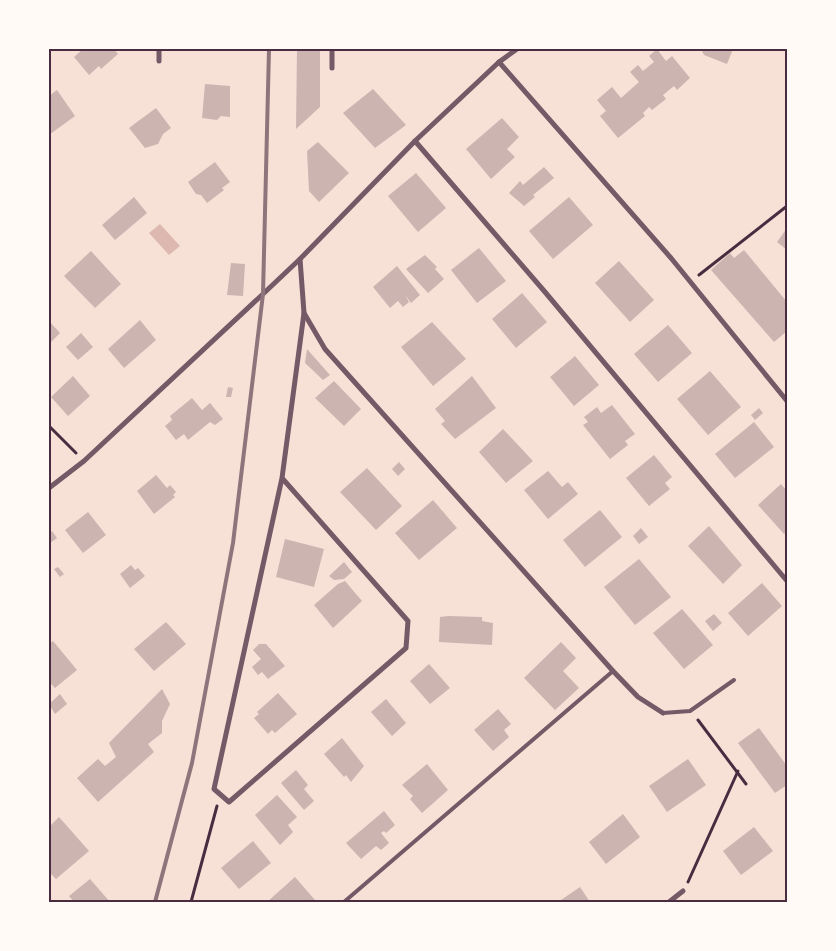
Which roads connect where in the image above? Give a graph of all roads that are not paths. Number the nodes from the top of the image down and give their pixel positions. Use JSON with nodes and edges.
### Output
{"nodes":[{"id":1,"x":160,"y":49,"type":"edge"},
{"id":2,"x":332,"y":49,"type":"edge"},
{"id":3,"x":518,"y":49,"type":"edge"},
{"id":4,"x":160,"y":62,"type":"dead end"},
{"id":5,"x":499,"y":62,"type":"junction"},
{"id":6,"x":332,"y":68,"type":"dead end"},
{"id":7,"x":415,"y":141,"type":"junction"},
{"id":8,"x":300,"y":259,"type":"junction"},
{"id":9,"x":304,"y":313,"type":"junction"},
{"id":10,"x":787,"y":401,"type":"edge"},
{"id":11,"x":282,"y":478,"type":"junction"},
{"id":12,"x":49,"y":488,"type":"edge"},
{"id":13,"x":787,"y":581,"type":"edge"},
{"id":14,"x":613,"y":671,"type":"junction"},
{"id":15,"x":734,"y":680,"type":"dead end"},
{"id":16,"x":663,"y":713,"type":"joint"},
{"id":17,"x":683,"y":891,"type":"road end"},
{"id":18,"x":344,"y":902,"type":"edge"},
{"id":19,"x":669,"y":902,"type":"edge"}],
"edges":[{"from":1,"to":4,"type":"street"},
{"from":2,"to":6,"type":"street"},
{"from":3,"to":5,"type":"street"},
{"from":5,"to":7,"type":"street"},
{"from":5,"to":10,"type":"street"},
{"from":7,"to":8,"type":"street"},
{"from":7,"to":13,"type":"street"},
{"from":8,"to":9,"type":"street"},
{"from":8,"to":12,"type":"street"},
{"from":9,"to":11,"type":"street"},
{"from":9,"to":14,"type":"street"},
{"from":11,"to":11,"type":"street"},
{"from":14,"to":16,"type":"street"},
{"from":14,"to":18,"type":"lane"},
{"from":15,"to":16,"type":"lane"},
{"from":17,"to":19,"type":"street"}]}
